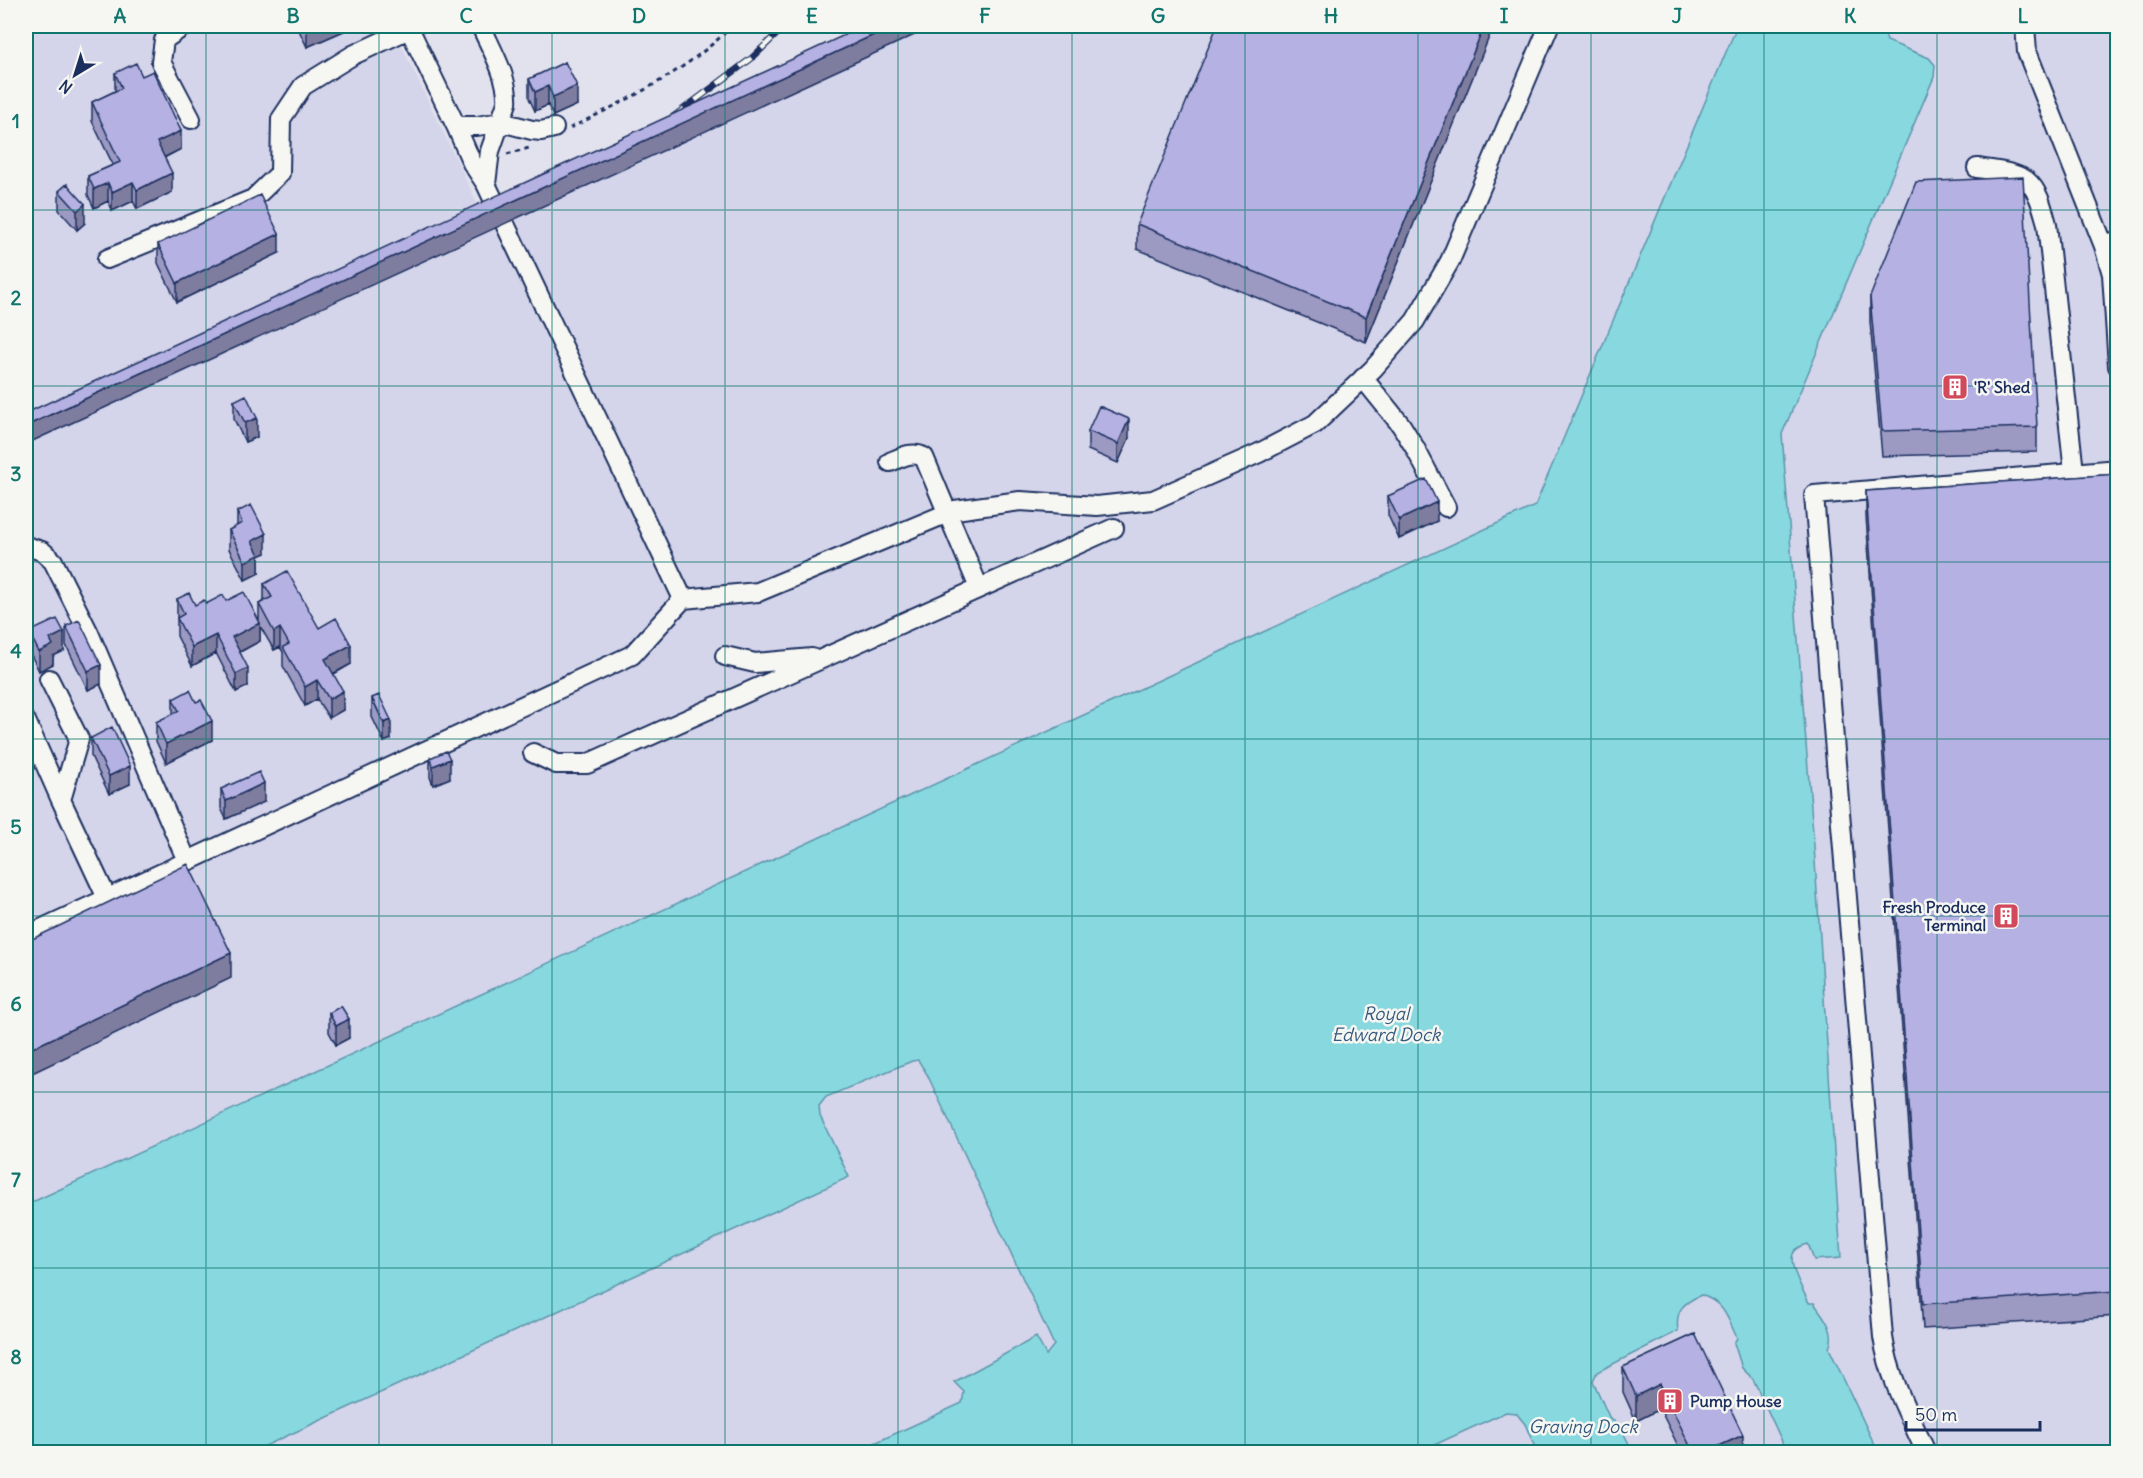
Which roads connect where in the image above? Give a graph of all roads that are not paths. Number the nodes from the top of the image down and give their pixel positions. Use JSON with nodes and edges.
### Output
{"nodes":[{"id":1,"x":184,"y":26,"type":"edge"},
{"id":2,"x":482,"y":26,"type":"edge"},
{"id":3,"x":1549,"y":26,"type":"edge"},
{"id":4,"x":2025,"y":26,"type":"edge"},
{"id":5,"x":408,"y":27,"type":"edge"},
{"id":6,"x":191,"y":119,"type":"dead end"},
{"id":7,"x":501,"y":122,"type":"junction"},
{"id":8,"x":456,"y":126,"type":"junction"},
{"id":9,"x":559,"y":129,"type":"road end"},
{"id":10,"x":1977,"y":168,"type":"dead end"},
{"id":11,"x":486,"y":184,"type":"junction"},
{"id":12,"x":2111,"y":243,"type":"edge"},
{"id":13,"x":107,"y":259,"type":"dead end"},
{"id":14,"x":2118,"y":366,"type":"edge"},
{"id":15,"x":1363,"y":378,"type":"junction"},
{"id":16,"x":890,"y":462,"type":"dead end"},
{"id":17,"x":2118,"y":469,"type":"edge"},
{"id":18,"x":2074,"y":472,"type":"junction"},
{"id":19,"x":1446,"y":507,"type":"dead end"},
{"id":20,"x":946,"y":514,"type":"junction"},
{"id":21,"x":1114,"y":528,"type":"dead end"},
{"id":22,"x":26,"y":546,"type":"edge"},
{"id":23,"x":979,"y":588,"type":"junction"},
{"id":24,"x":683,"y":599,"type":"junction"},
{"id":25,"x":725,"y":656,"type":"dead end"},
{"id":26,"x":826,"y":657,"type":"junction"},
{"id":27,"x":49,"y":680,"type":"dead end"},
{"id":28,"x":26,"y":721,"type":"edge"},
{"id":29,"x":533,"y":753,"type":"dead end"},
{"id":30,"x":61,"y":800,"type":"junction"},
{"id":31,"x":187,"y":861,"type":"junction"},
{"id":32,"x":107,"y":898,"type":"junction"},
{"id":33,"x":26,"y":936,"type":"edge"},
{"id":34,"x":1926,"y":1452,"type":"edge"}],
"edges":[{"from":1,"to":6,"type":"street"},
{"from":2,"to":7,"type":"street"},
{"from":3,"to":15,"type":"street"},
{"from":4,"to":12,"type":"street"},
{"from":5,"to":8,"type":"street"},
{"from":5,"to":13,"type":"street"},
{"from":7,"to":8,"type":"street"},
{"from":7,"to":9,"type":"street"},
{"from":7,"to":11,"type":"street"},
{"from":8,"to":11,"type":"street"},
{"from":10,"to":18,"type":"street"},
{"from":11,"to":24,"type":"street"},
{"from":12,"to":14,"type":"street"},
{"from":15,"to":19,"type":"street"},
{"from":15,"to":20,"type":"street"},
{"from":16,"to":20,"type":"street"},
{"from":17,"to":18,"type":"street"},
{"from":18,"to":34,"type":"street"},
{"from":20,"to":23,"type":"street"},
{"from":20,"to":24,"type":"street"},
{"from":21,"to":23,"type":"street"},
{"from":22,"to":31,"type":"street"},
{"from":23,"to":26,"type":"street"},
{"from":24,"to":31,"type":"street"},
{"from":25,"to":26,"type":"street"},
{"from":26,"to":29,"type":"street"},
{"from":27,"to":30,"type":"street"},
{"from":28,"to":30,"type":"street"},
{"from":30,"to":32,"type":"street"},
{"from":31,"to":32,"type":"street"},
{"from":32,"to":33,"type":"street"}]}
